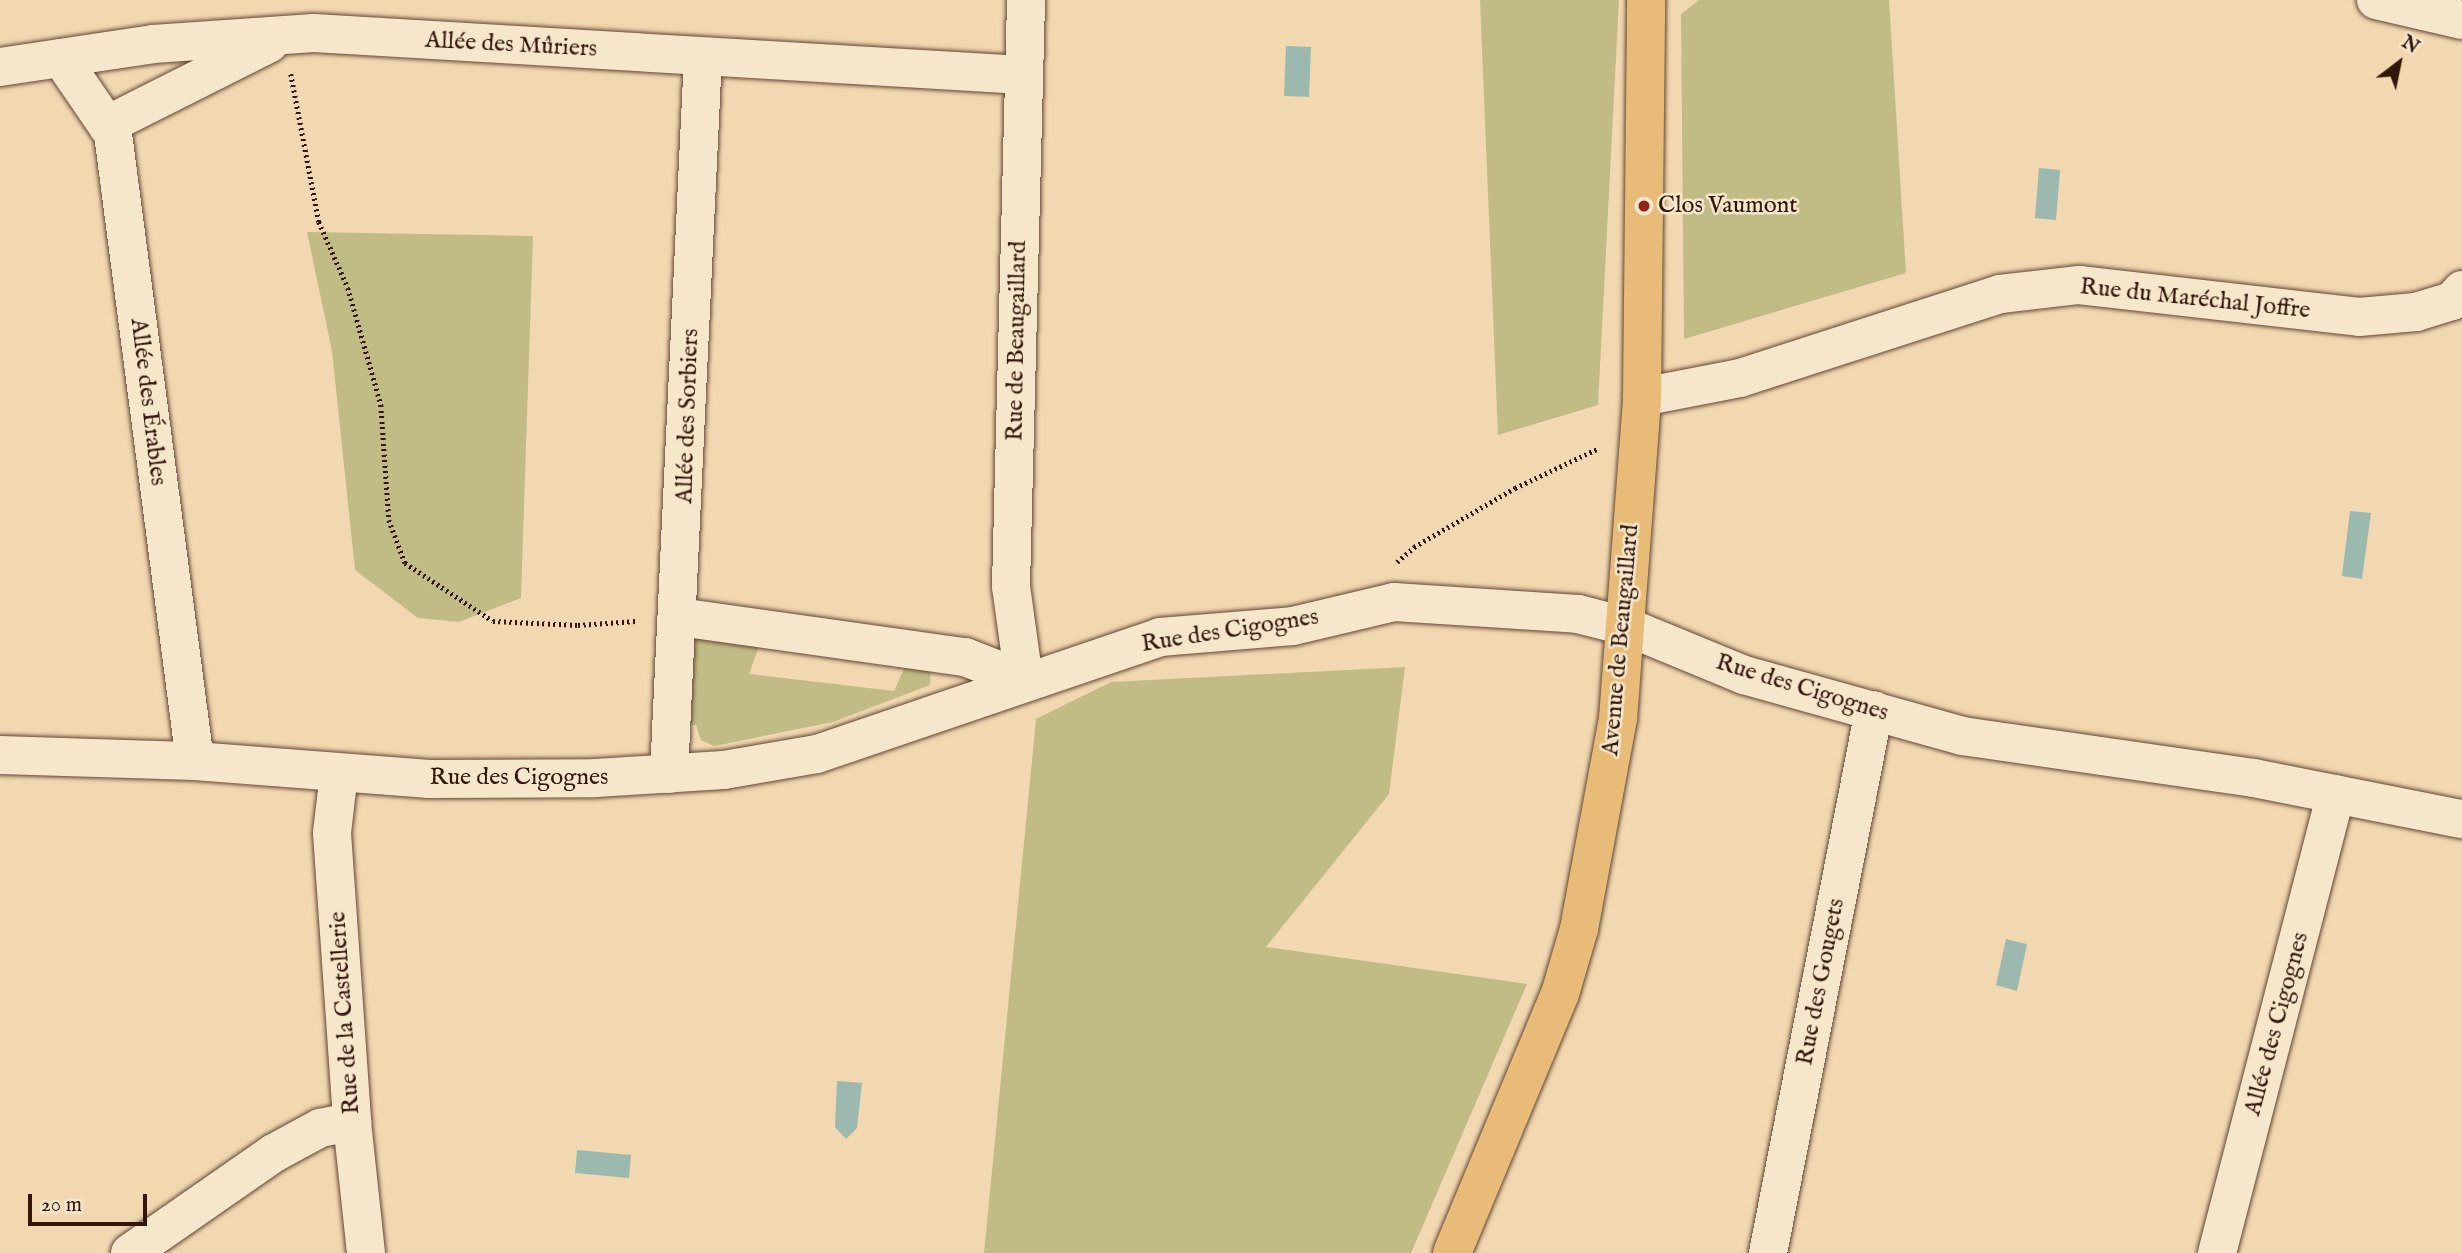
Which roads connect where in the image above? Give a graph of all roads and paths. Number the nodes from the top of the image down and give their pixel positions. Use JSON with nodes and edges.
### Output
{"nodes":[{"id":1,"x":1026,"y":0,"type":"edge"},
{"id":2,"x":1646,"y":0,"type":"edge"},
{"id":3,"x":2376,"y":0,"type":"edge"},
{"id":4,"x":2462,"y":20,"type":"edge"},
{"id":5,"x":284,"y":35,"type":"junction"},
{"id":6,"x":703,"y":57,"type":"junction"},
{"id":7,"x":61,"y":58,"type":"junction"},
{"id":8,"x":0,"y":67,"type":"edge"},
{"id":9,"x":1023,"y":75,"type":"junction"},
{"id":10,"x":107,"y":125,"type":"junction"},
{"id":11,"x":2462,"y":290,"type":"edge"},
{"id":12,"x":1641,"y":413,"type":"junction"},
{"id":13,"x":1351,"y":611,"type":"junction"},
{"id":14,"x":679,"y":617,"type":"junction"},
{"id":15,"x":1625,"y":626,"type":"junction"},
{"id":16,"x":1024,"y":680,"type":"junction"},
{"id":17,"x":1874,"y":710,"type":"junction"},
{"id":18,"x":0,"y":755,"type":"edge"},
{"id":19,"x":195,"y":761,"type":"junction"},
{"id":20,"x":339,"y":773,"type":"junction"},
{"id":21,"x":669,"y":774,"type":"junction"},
{"id":22,"x":2336,"y":794,"type":"junction"},
{"id":23,"x":2462,"y":819,"type":"edge"},
{"id":24,"x":352,"y":1122,"type":"junction"},
{"id":25,"x":130,"y":1253,"type":"edge"},
{"id":26,"x":366,"y":1253,"type":"edge"},
{"id":27,"x":1452,"y":1253,"type":"edge"},
{"id":28,"x":1768,"y":1253,"type":"edge"},
{"id":29,"x":2217,"y":1253,"type":"edge"}],
"edges":[{"from":1,"to":9,"type":"street","name":"Rue de Beaugaillard"},
{"from":2,"to":12,"type":"main road","name":"Avenue de Beaugaillard"},
{"from":3,"to":4,"type":"street"},
{"from":5,"to":6,"type":"street","name":"Allée des Mûriers"},
{"from":5,"to":7,"type":"street","name":"Allée des Mûriers"},
{"from":5,"to":10,"type":"street"},
{"from":5,"to":14,"type":"path"},
{"from":6,"to":9,"type":"street","name":"Allée des Mûriers"},
{"from":6,"to":14,"type":"street","name":"Allée des Sorbiers"},
{"from":7,"to":8,"type":"street","name":"Allée des Mûriers"},
{"from":7,"to":10,"type":"street","name":"Allée des Érables"},
{"from":9,"to":16,"type":"street","name":"Rue de Beaugaillard"},
{"from":10,"to":19,"type":"street","name":"Allée des Érables"},
{"from":11,"to":12,"type":"street","name":"Rue du Maréchal Joffre"},
{"from":12,"to":13,"type":"path"},
{"from":12,"to":15,"type":"main road","name":"Avenue de Beaugaillard"},
{"from":13,"to":15,"type":"street","name":"Rue des Cigognes"},
{"from":13,"to":16,"type":"street","name":"Rue des Cigognes"},
{"from":14,"to":16,"type":"street"},
{"from":14,"to":21,"type":"street","name":"Allée des Sorbiers"},
{"from":15,"to":17,"type":"street","name":"Rue des Cigognes"},
{"from":15,"to":27,"type":"main road","name":"Avenue de Beaugaillard"},
{"from":16,"to":21,"type":"street","name":"Rue des Cigognes"},
{"from":17,"to":22,"type":"street","name":"Rue des Cigognes"},
{"from":17,"to":28,"type":"street","name":"Rue des Gougets"},
{"from":18,"to":19,"type":"street","name":"Rue des Cigognes"},
{"from":19,"to":20,"type":"street","name":"Rue des Cigognes"},
{"from":20,"to":21,"type":"street","name":"Rue des Cigognes"},
{"from":20,"to":24,"type":"street","name":"Rue de la Castellerie"},
{"from":22,"to":23,"type":"street","name":"Rue des Cigognes"},
{"from":22,"to":29,"type":"street","name":"Allée des Cigognes"},
{"from":24,"to":25,"type":"street"},
{"from":24,"to":26,"type":"street","name":"Rue de la Castellerie"}]}
